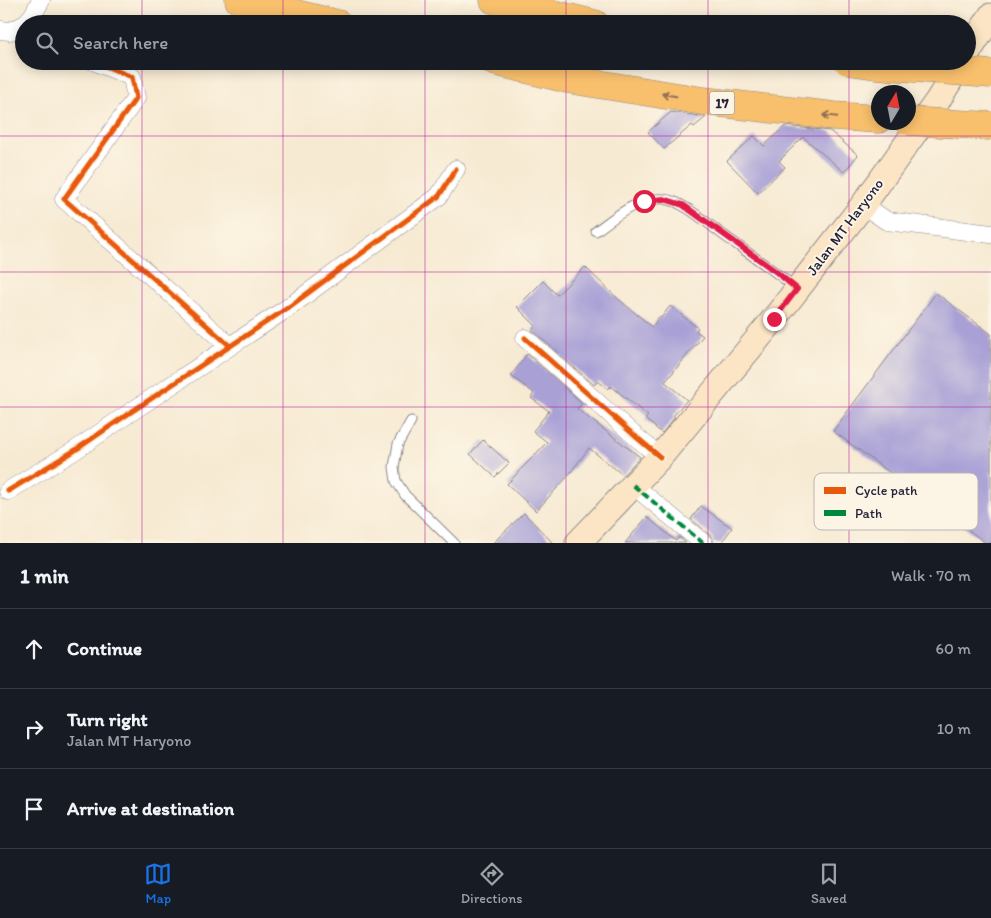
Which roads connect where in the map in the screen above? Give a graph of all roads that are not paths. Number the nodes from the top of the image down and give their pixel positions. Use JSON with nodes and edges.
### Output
{"nodes":[{"id":1,"x":41,"y":0,"type":"edge"},
{"id":2,"x":239,"y":0,"type":"edge"},
{"id":3,"x":494,"y":0,"type":"edge"},
{"id":4,"x":33,"y":15,"type":"edge"},
{"id":5,"x":301,"y":15,"type":"edge"},
{"id":6,"x":557,"y":15,"type":"edge"},
{"id":7,"x":991,"y":16,"type":"edge"},
{"id":8,"x":0,"y":30,"type":"edge"},
{"id":9,"x":15,"y":30,"type":"edge"},
{"id":10,"x":976,"y":38,"type":"edge"},
{"id":11,"x":115,"y":70,"type":"edge"},
{"id":12,"x":530,"y":70,"type":"edge"},
{"id":13,"x":940,"y":70,"type":"edge"},
{"id":14,"x":956,"y":70,"type":"edge"},
{"id":15,"x":991,"y":74,"type":"edge"},
{"id":16,"x":871,"y":119,"type":"edge"},
{"id":17,"x":916,"y":121,"type":"edge"},
{"id":18,"x":991,"y":126,"type":"edge"},
{"id":19,"x":456,"y":169,"type":"dead end"},
{"id":20,"x":863,"y":205,"type":"junction"},
{"id":21,"x":596,"y":231,"type":"dead end"},
{"id":22,"x":991,"y":234,"type":"edge"},
{"id":23,"x":797,"y":289,"type":"junction"},
{"id":24,"x":525,"y":338,"type":"dead end"},
{"id":25,"x":230,"y":346,"type":"junction"},
{"id":26,"x":411,"y":421,"type":"dead end"},
{"id":27,"x":660,"y":457,"type":"junction"},
{"id":28,"x":633,"y":485,"type":"junction"},
{"id":29,"x":2,"y":489,"type":"edge"},
{"id":30,"x":454,"y":543,"type":"edge"},
{"id":31,"x":578,"y":543,"type":"edge"},
{"id":32,"x":703,"y":543,"type":"edge"}],
"edges":[{"from":1,"to":4,"type":"street"},
{"from":2,"to":5,"type":"highway"},
{"from":3,"to":6,"type":"highway"},
{"from":7,"to":10,"type":"main road","name":"Jalan MT Haryono"},
{"from":8,"to":9,"type":"street"},
{"from":11,"to":25,"type":"street"},
{"from":16,"to":12,"type":"highway","number":"17","one_way":true},
{"from":13,"to":15,"type":"highway","bridge":true},
{"from":14,"to":20,"type":"main road","name":"Jalan MT Haryono"},
{"from":17,"to":18,"type":"highway","bridge":true},
{"from":19,"to":25,"type":"street"},
{"from":20,"to":22,"type":"street"},
{"from":20,"to":23,"type":"main road","name":"Jalan MT Haryono"},
{"from":21,"to":23,"type":"lane"},
{"from":23,"to":27,"type":"main road","name":"Jalan MT Haryono"},
{"from":24,"to":27,"type":"street"},
{"from":25,"to":29,"type":"street"},
{"from":26,"to":30,"type":"lane"},
{"from":27,"to":28,"type":"main road","name":"Jalan MT Haryono"},
{"from":28,"to":31,"type":"main road","name":"Jalan MT Haryono"},
{"from":28,"to":32,"type":"street"}]}
